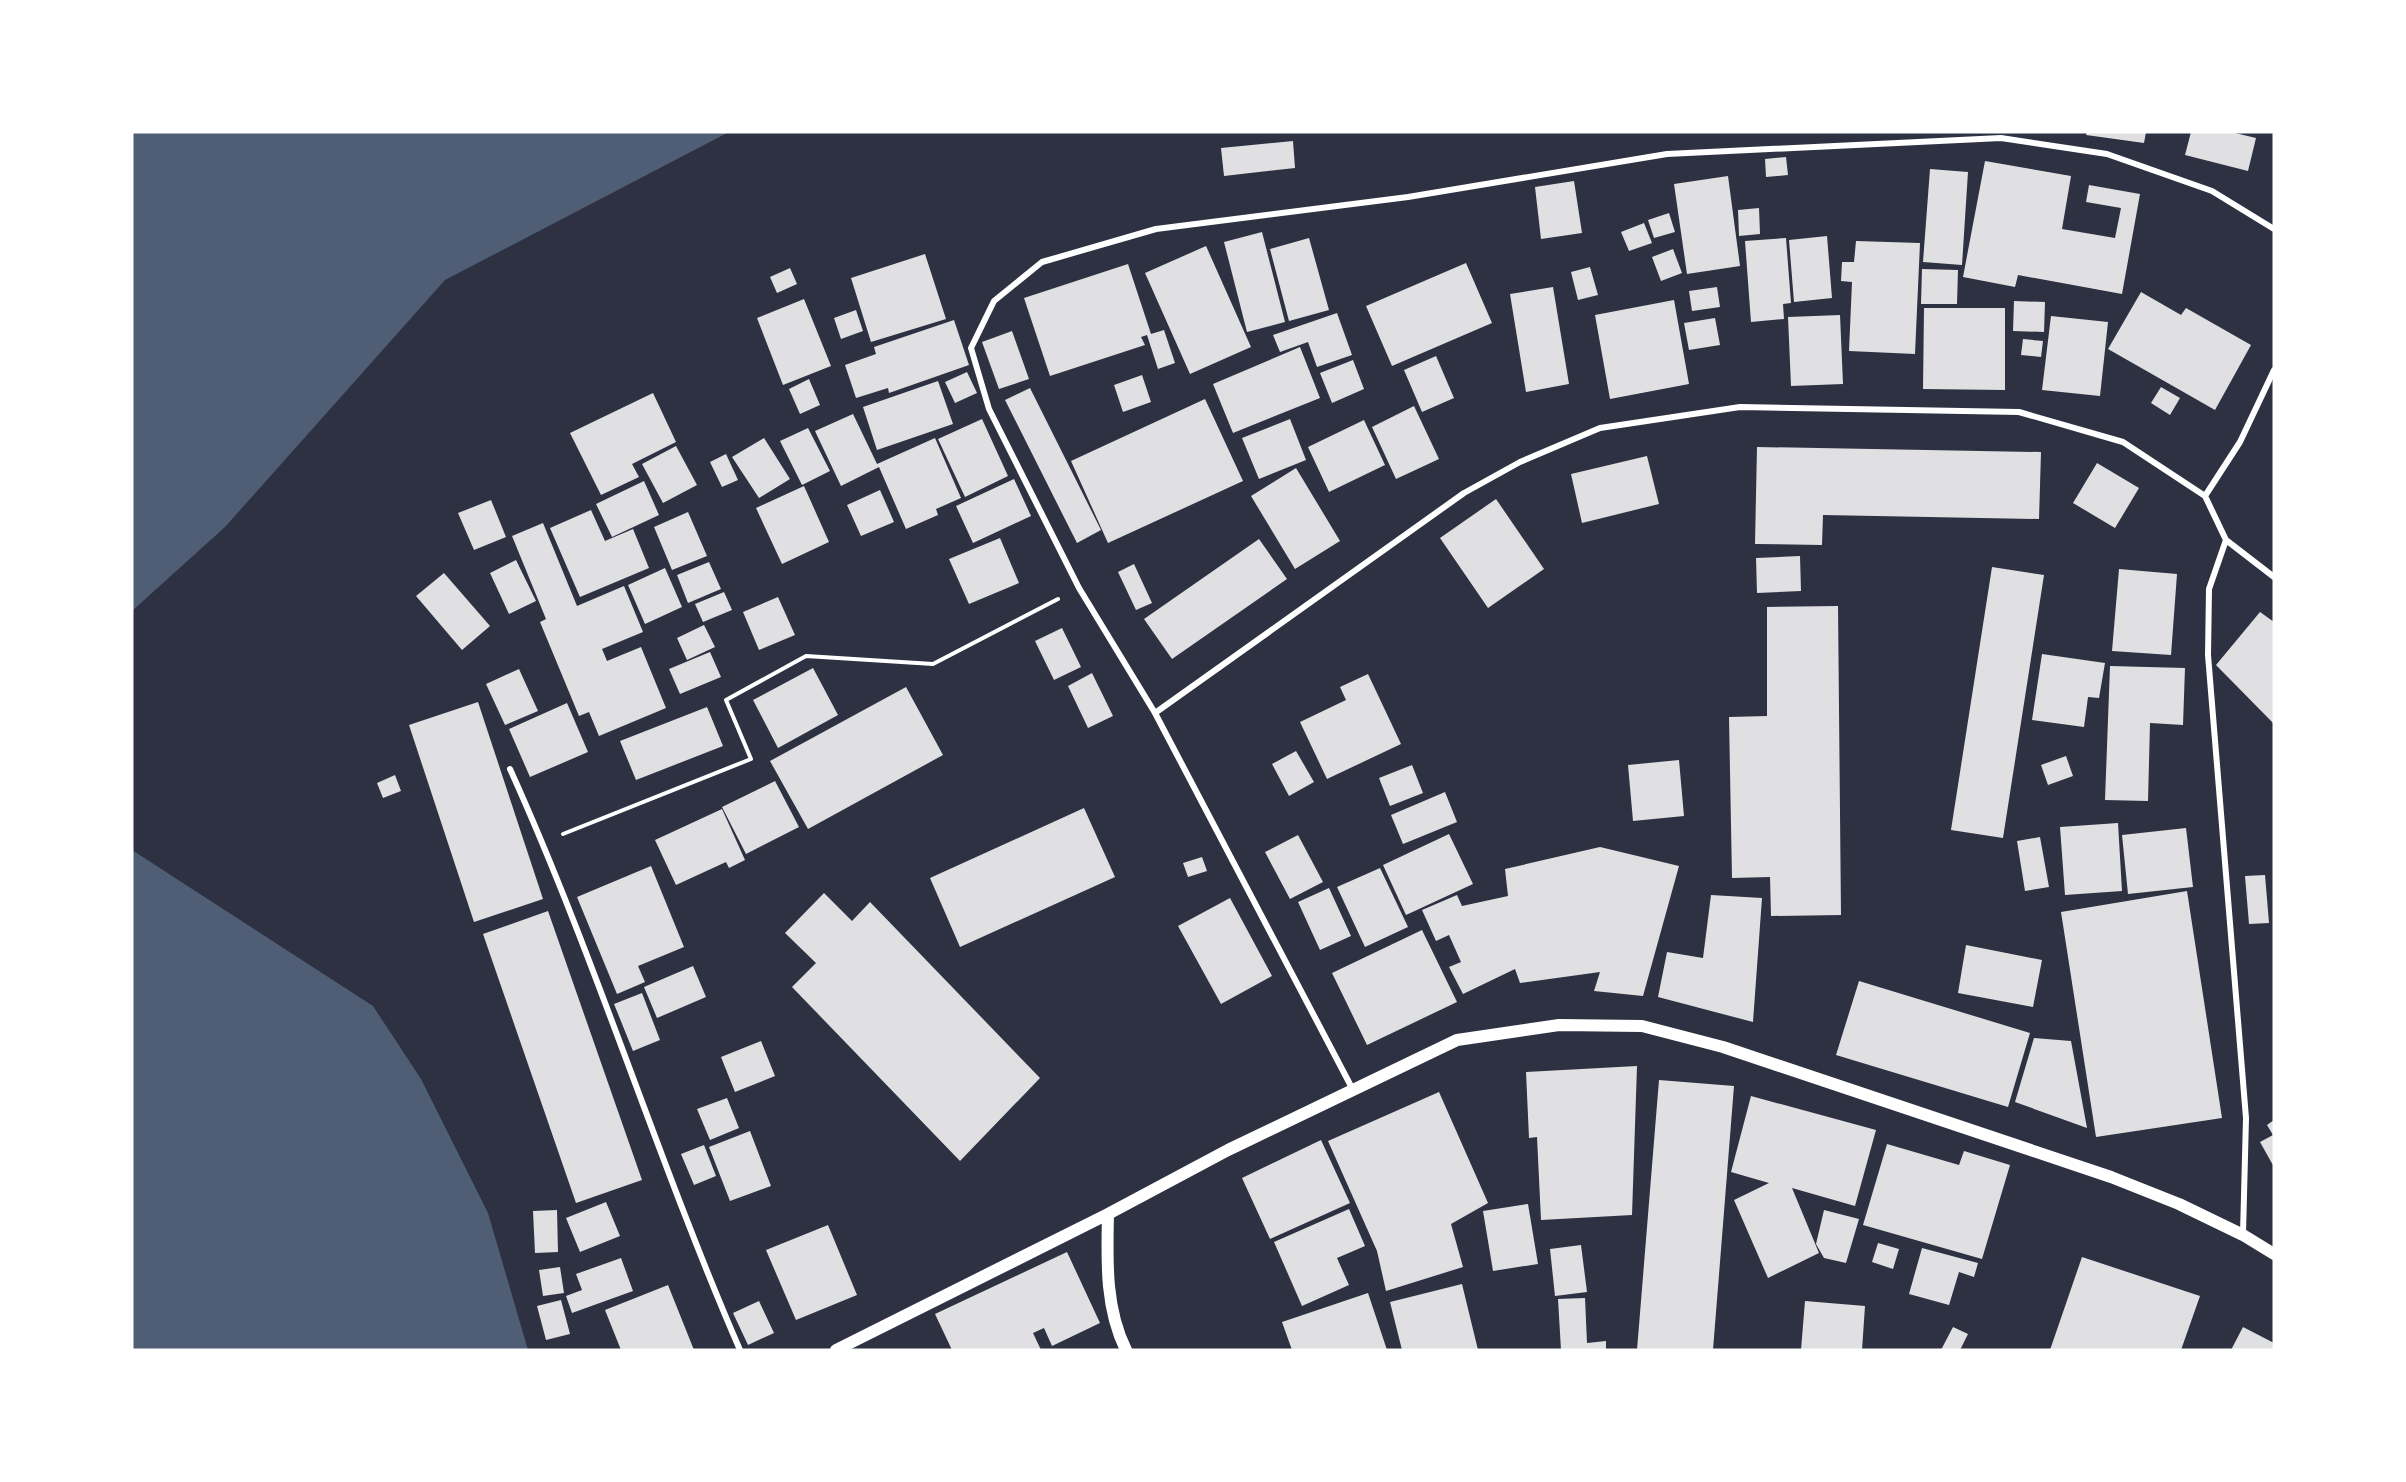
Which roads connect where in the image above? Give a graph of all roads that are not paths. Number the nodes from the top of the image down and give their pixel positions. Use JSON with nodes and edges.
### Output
{"nodes":[{"id":1,"x":2274,"y":229,"type":"edge"},
{"id":2,"x":2274,"y":370,"type":"edge"},
{"id":3,"x":2205,"y":496,"type":"junction"},
{"id":4,"x":2226,"y":540,"type":"junction"},
{"id":5,"x":2274,"y":577,"type":"edge"},
{"id":6,"x":1155,"y":712,"type":"junction"},
{"id":7,"x":510,"y":769,"type":"dead end"},
{"id":8,"x":1352,"y":1088,"type":"junction"},
{"id":9,"x":1108,"y":1214,"type":"junction"},
{"id":10,"x":2243,"y":1234,"type":"junction"},
{"id":11,"x":2274,"y":1254,"type":"edge"},
{"id":12,"x":740,"y":1350,"type":"edge"},
{"id":13,"x":836,"y":1350,"type":"edge"},
{"id":14,"x":1126,"y":1350,"type":"edge"}],
"edges":[{"from":1,"to":6,"type":"street"},
{"from":2,"to":3,"type":"street"},
{"from":3,"to":4,"type":"street"},
{"from":3,"to":6,"type":"street"},
{"from":4,"to":5,"type":"street"},
{"from":4,"to":10,"type":"street"},
{"from":6,"to":8,"type":"street"},
{"from":7,"to":12,"type":"street"},
{"from":8,"to":9,"type":"main road"},
{"from":8,"to":10,"type":"main road"},
{"from":9,"to":13,"type":"main road"},
{"from":9,"to":14,"type":"main road"},
{"from":10,"to":11,"type":"main road"}]}
